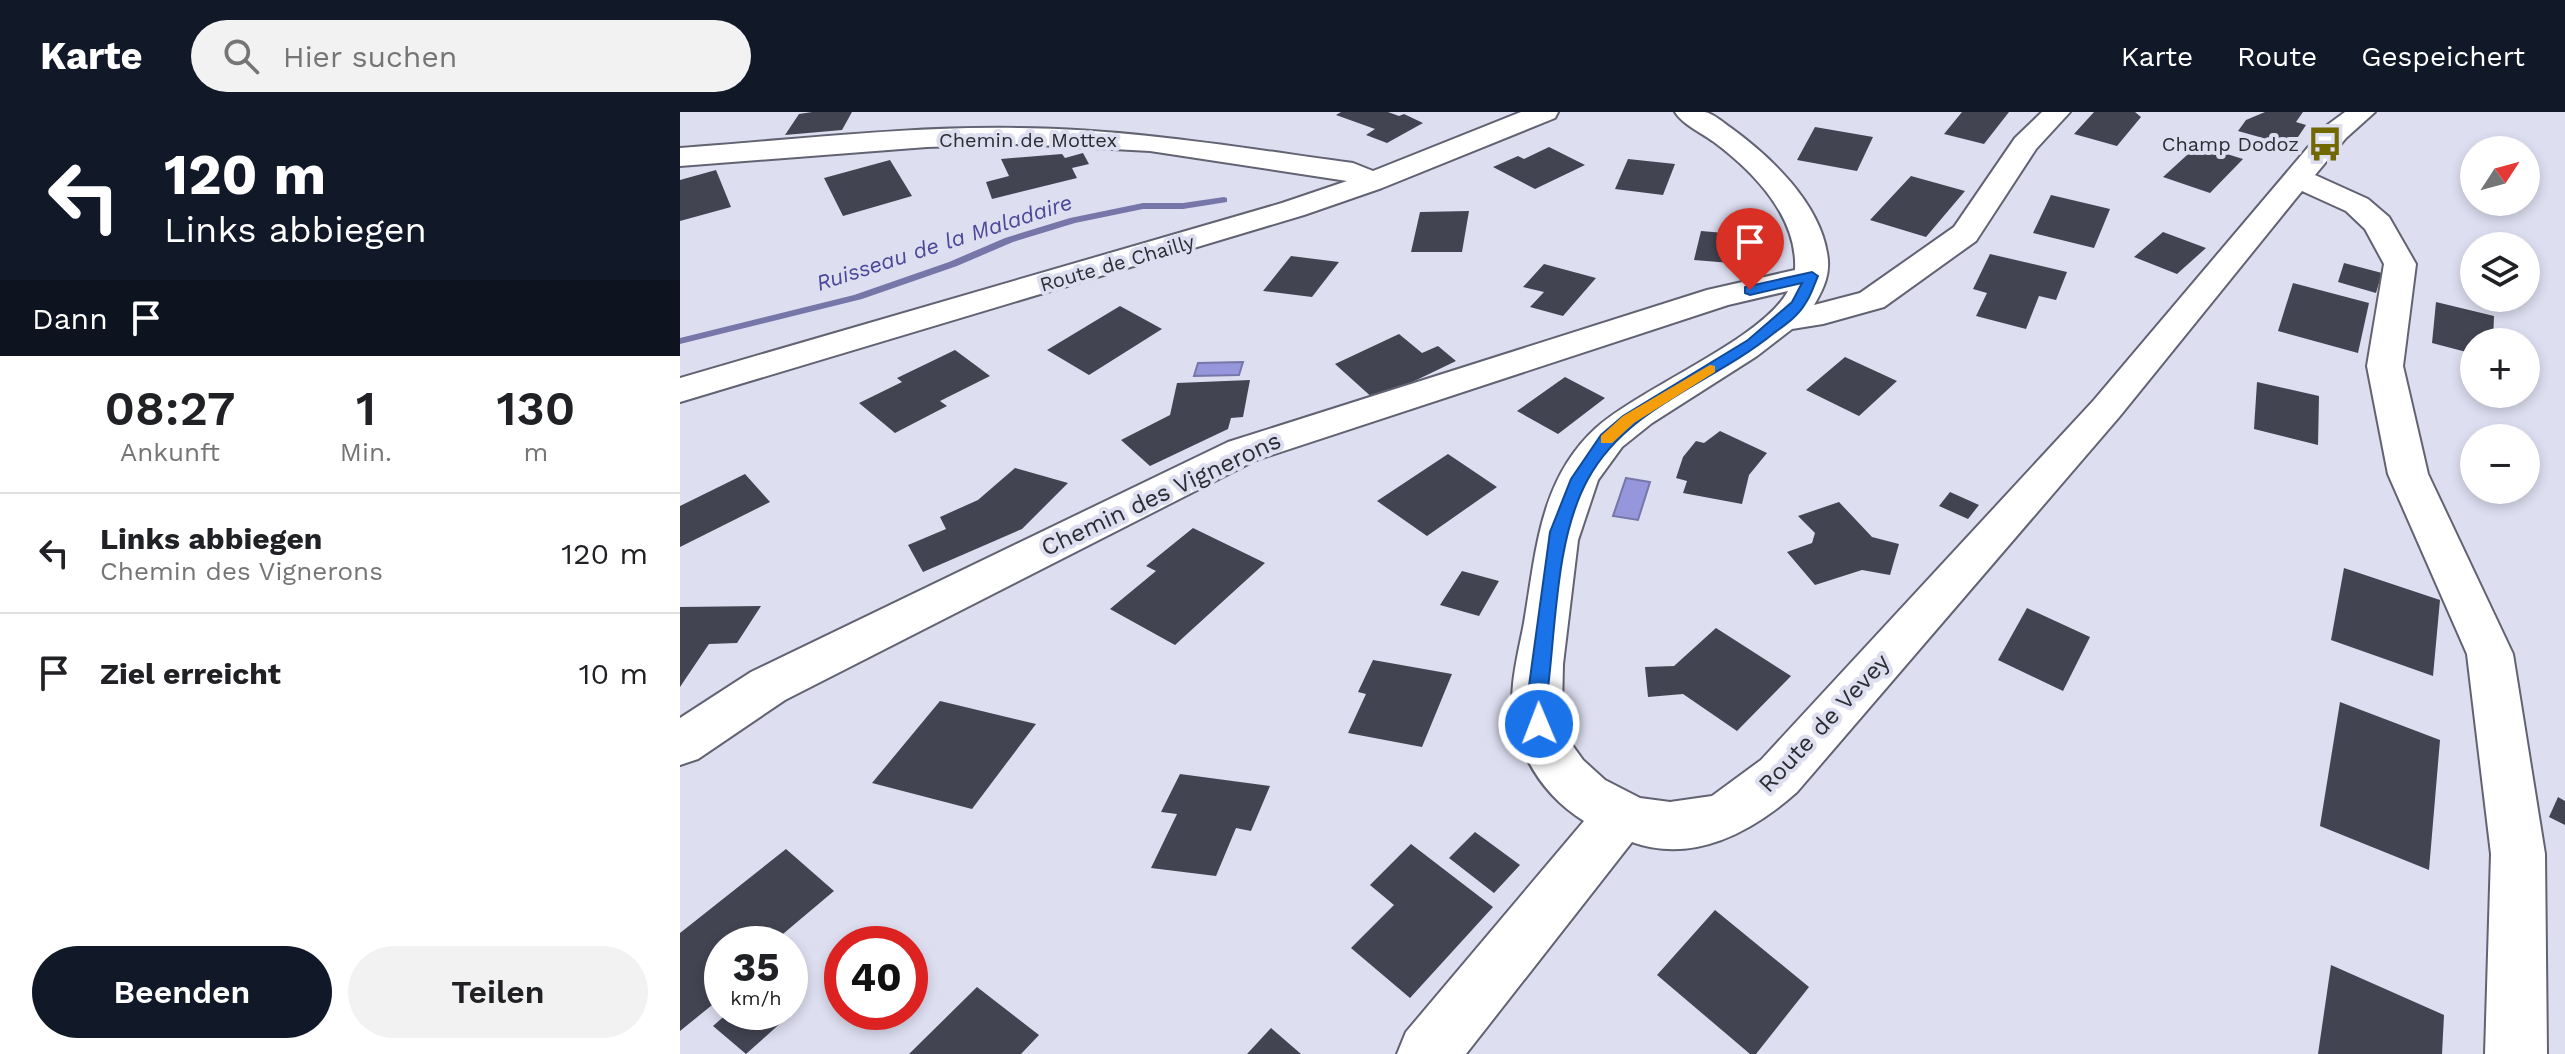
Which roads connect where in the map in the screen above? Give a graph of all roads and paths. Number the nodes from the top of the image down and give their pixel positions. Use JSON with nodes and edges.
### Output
{"nodes":[{"id":1,"x":874,"y":112,"type":"edge"},
{"id":2,"x":1545,"y":112,"type":"edge"},
{"id":3,"x":1688,"y":112,"type":"edge"},
{"id":4,"x":2057,"y":112,"type":"edge"},
{"id":5,"x":2362,"y":112,"type":"edge"},
{"id":6,"x":1027,"y":124,"type":"edge"},
{"id":7,"x":857,"y":144,"type":"junction"},
{"id":8,"x":680,"y":157,"type":"edge"},
{"id":9,"x":2297,"y":178,"type":"junction"},
{"id":10,"x":1372,"y":182,"type":"junction"},
{"id":11,"x":1812,"y":276,"type":"junction"},
{"id":12,"x":1782,"y":320,"type":"junction"},
{"id":13,"x":680,"y":390,"type":"edge"},
{"id":14,"x":680,"y":744,"type":"edge"},
{"id":15,"x":1620,"y":817,"type":"junction"},
{"id":16,"x":1428,"y":1054,"type":"edge"},
{"id":17,"x":2516,"y":1054,"type":"edge"}],
"edges":[{"from":1,"to":7,"type":"street"},
{"from":2,"to":10,"type":"street","name":"Route de Chailly"},
{"from":3,"to":11,"type":"street"},
{"from":4,"to":12,"type":"street"},
{"from":5,"to":9,"type":"street","name":"Route de Vevey"},
{"from":6,"to":7,"type":"street","name":"Chemin de Mottex"},
{"from":6,"to":10,"type":"street","name":"Chemin de Mottex"},
{"from":7,"to":8,"type":"street","name":"Chemin de Mottex"},
{"from":9,"to":15,"type":"street","name":"Route de Vevey"},
{"from":9,"to":17,"type":"street"},
{"from":10,"to":13,"type":"street","name":"Route de Chailly"},
{"from":11,"to":12,"type":"street","name":"Route de Vevey"},
{"from":11,"to":14,"type":"street","name":"Chemin des Vignerons"},
{"from":12,"to":15,"type":"street","name":"Route de Vevey"},
{"from":15,"to":16,"type":"street"}]}
